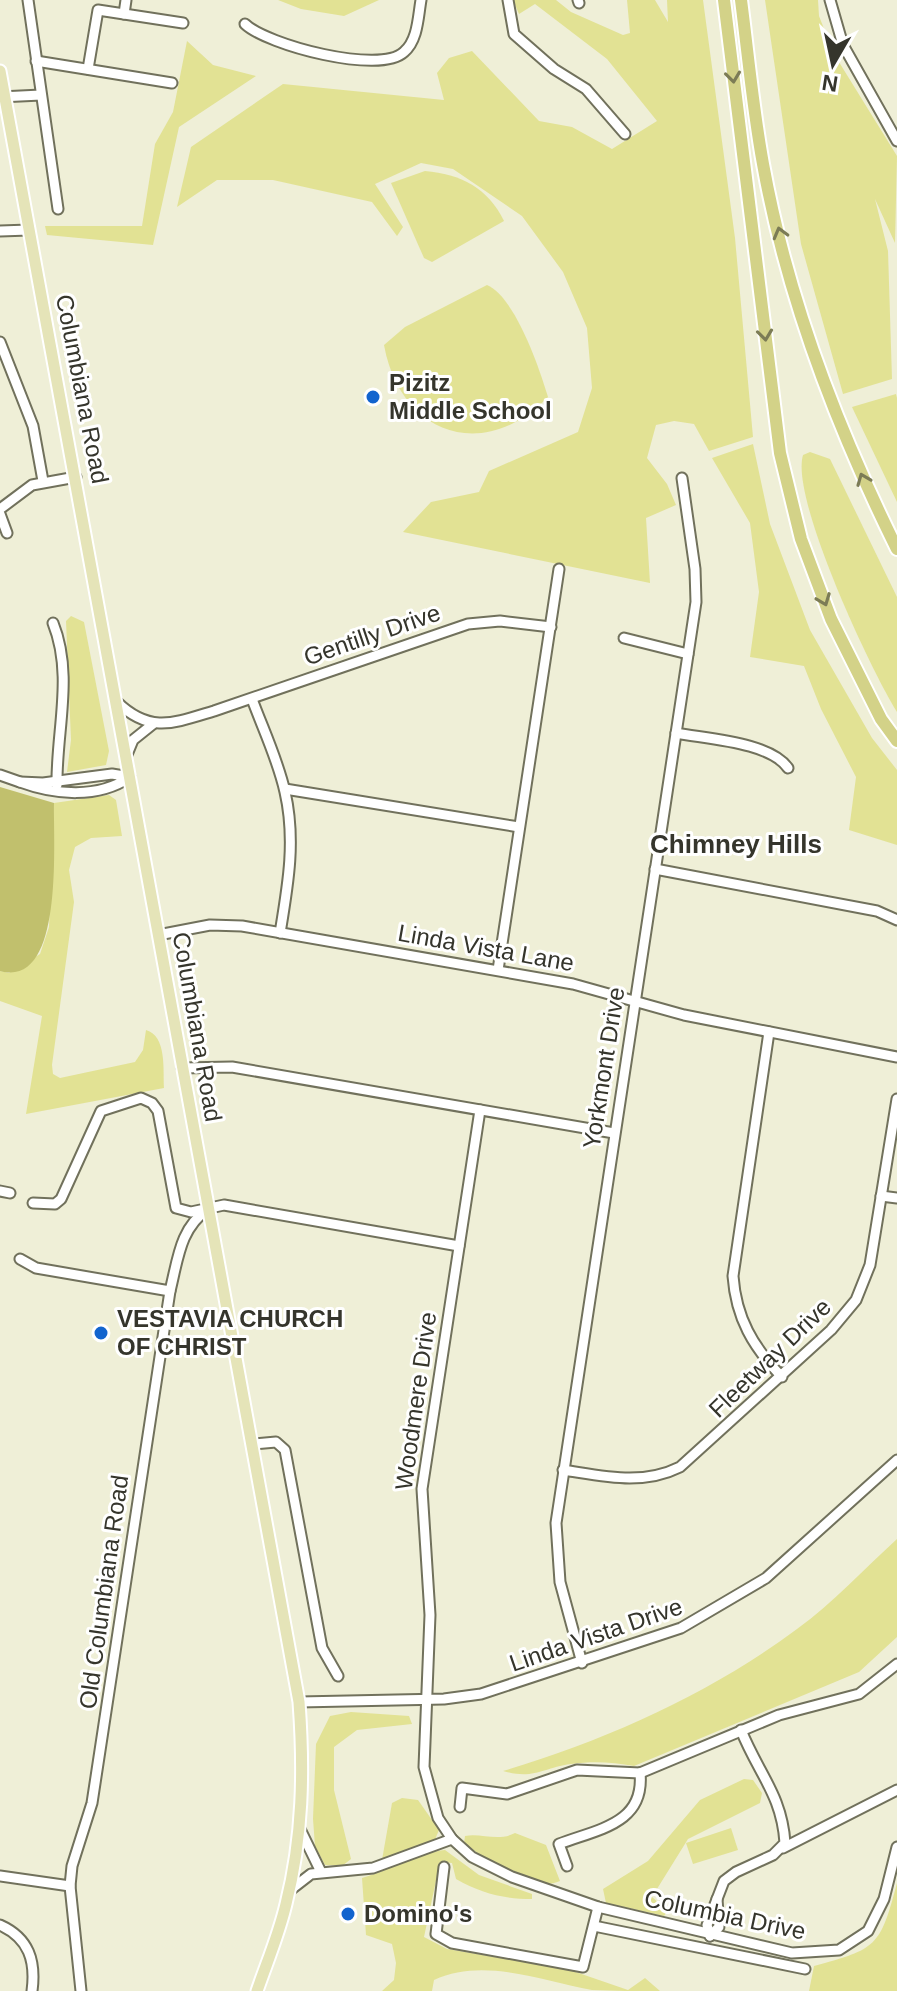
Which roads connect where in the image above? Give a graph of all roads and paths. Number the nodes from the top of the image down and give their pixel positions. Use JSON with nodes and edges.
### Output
{"nodes":[{"id":1,"x":28,"y":0,"type":"edge"},
{"id":2,"x":126,"y":0,"type":"edge"},
{"id":3,"x":421,"y":0,"type":"edge"},
{"id":4,"x":508,"y":0,"type":"edge"},
{"id":5,"x":724,"y":0,"type":"edge"},
{"id":6,"x":741,"y":0,"type":"edge"},
{"id":7,"x":830,"y":0,"type":"edge"},
{"id":8,"x":124,"y":14,"type":"junction"},
{"id":9,"x":183,"y":23,"type":"dead end"},
{"id":10,"x":245,"y":24,"type":"dead end"},
{"id":11,"x":36,"y":61,"type":"junction"},
{"id":12,"x":88,"y":69,"type":"junction"},
{"id":13,"x":0,"y":71,"type":"edge"},
{"id":14,"x":172,"y":83,"type":"dead end"},
{"id":15,"x":41,"y":95,"type":"junction"},
{"id":16,"x":2,"y":97,"type":"edge"},
{"id":17,"x":625,"y":134,"type":"dead end"},
{"id":18,"x":897,"y":141,"type":"edge"},
{"id":19,"x":58,"y":209,"type":"dead end"},
{"id":20,"x":29,"y":230,"type":"junction"},
{"id":21,"x":0,"y":231,"type":"edge"},
{"id":22,"x":0,"y":342,"type":"edge"},
{"id":23,"x":76,"y":477,"type":"junction"},
{"id":24,"x":682,"y":478,"type":"dead end"},
{"id":25,"x":43,"y":481,"type":"junction"},
{"id":26,"x":0,"y":512,"type":"edge"},
{"id":27,"x":7,"y":533,"type":"dead end"},
{"id":28,"x":897,"y":549,"type":"edge"},
{"id":29,"x":559,"y":569,"type":"dead end"},
{"id":30,"x":53,"y":623,"type":"dead end"},
{"id":31,"x":551,"y":627,"type":"junction"},
{"id":32,"x":624,"y":638,"type":"dead end"},
{"id":33,"x":688,"y":654,"type":"junction"},
{"id":34,"x":252,"y":699,"type":"junction"},
{"id":35,"x":117,"y":702,"type":"junction"},
{"id":36,"x":153,"y":724,"type":"junction"},
{"id":37,"x":676,"y":733,"type":"junction"},
{"id":38,"x":897,"y":741,"type":"edge"},
{"id":39,"x":126,"y":757,"type":"junction"},
{"id":40,"x":788,"y":768,"type":"dead end"},
{"id":41,"x":0,"y":775,"type":"edge"},
{"id":42,"x":130,"y":777,"type":"junction"},
{"id":43,"x":57,"y":781,"type":"junction"},
{"id":44,"x":20,"y":782,"type":"junction"},
{"id":45,"x":285,"y":789,"type":"junction"},
{"id":46,"x":57,"y":792,"type":"junction"},
{"id":47,"x":519,"y":827,"type":"junction"},
{"id":48,"x":655,"y":869,"type":"junction"},
{"id":49,"x":897,"y":920,"type":"edge"},
{"id":50,"x":280,"y":933,"type":"junction"},
{"id":51,"x":158,"y":935,"type":"junction"},
{"id":52,"x":498,"y":970,"type":"junction"},
{"id":53,"x":635,"y":1001,"type":"junction"},
{"id":54,"x":769,"y":1032,"type":"junction"},
{"id":55,"x":897,"y":1057,"type":"edge"},
{"id":56,"x":182,"y":1068,"type":"junction"},
{"id":57,"x":897,"y":1099,"type":"edge"},
{"id":58,"x":480,"y":1110,"type":"junction"},
{"id":59,"x":614,"y":1133,"type":"junction"},
{"id":60,"x":881,"y":1196,"type":"junction"},
{"id":61,"x":897,"y":1198,"type":"edge"},
{"id":62,"x":33,"y":1203,"type":"dead end"},
{"id":63,"x":208,"y":1209,"type":"junction"},
{"id":64,"x":459,"y":1246,"type":"junction"},
{"id":65,"x":20,"y":1259,"type":"dead end"},
{"id":66,"x":170,"y":1291,"type":"junction"},
{"id":67,"x":782,"y":1377,"type":"junction"},
{"id":68,"x":253,"y":1444,"type":"junction"},
{"id":69,"x":897,"y":1460,"type":"edge"},
{"id":70,"x":563,"y":1470,"type":"junction"},
{"id":71,"x":582,"y":1663,"type":"junction"},
{"id":72,"x":897,"y":1664,"type":"edge"},
{"id":73,"x":338,"y":1676,"type":"dead end"},
{"id":74,"x":424,"y":1699,"type":"junction"},
{"id":75,"x":299,"y":1702,"type":"junction"},
{"id":76,"x":741,"y":1730,"type":"junction"},
{"id":77,"x":640,"y":1773,"type":"junction"},
{"id":78,"x":897,"y":1790,"type":"edge"},
{"id":79,"x":460,"y":1807,"type":"dead end"},
{"id":80,"x":300,"y":1828,"type":"junction"},
{"id":81,"x":452,"y":1839,"type":"junction"},
{"id":82,"x":897,"y":1847,"type":"edge"},
{"id":83,"x":783,"y":1848,"type":"junction"},
{"id":84,"x":567,"y":1866,"type":"dead end"},
{"id":85,"x":444,"y":1867,"type":"dead end"},
{"id":86,"x":321,"y":1872,"type":"junction"},
{"id":87,"x":0,"y":1876,"type":"edge"},
{"id":88,"x":70,"y":1886,"type":"junction"},
{"id":89,"x":289,"y":1891,"type":"junction"},
{"id":90,"x":598,"y":1907,"type":"junction"},
{"id":91,"x":0,"y":1925,"type":"edge"},
{"id":92,"x":594,"y":1926,"type":"junction"},
{"id":93,"x":710,"y":1936,"type":"junction"},
{"id":94,"x":805,"y":1969,"type":"dead end"},
{"id":95,"x":32,"y":1991,"type":"edge"},
{"id":96,"x":81,"y":1991,"type":"edge"},
{"id":97,"x":257,"y":1991,"type":"edge"}],
"edges":[{"from":1,"to":11,"type":"street"},
{"from":2,"to":8,"type":"street"},
{"from":3,"to":10,"type":"street"},
{"from":4,"to":17,"type":"street"},
{"from":5,"to":38,"type":"highway","one_way":true},
{"from":28,"to":6,"type":"highway","one_way":true},
{"from":7,"to":18,"type":"street"},
{"from":8,"to":9,"type":"street"},
{"from":8,"to":12,"type":"street"},
{"from":11,"to":12,"type":"street"},
{"from":11,"to":15,"type":"street"},
{"from":12,"to":14,"type":"street"},
{"from":13,"to":16,"type":"main road","name":"Columbiana Road"},
{"from":15,"to":16,"type":"street"},
{"from":15,"to":19,"type":"street"},
{"from":16,"to":20,"type":"main road","name":"Columbiana Road"},
{"from":20,"to":21,"type":"street"},
{"from":20,"to":23,"type":"main road","name":"Columbiana Road"},
{"from":22,"to":25,"type":"street"},
{"from":23,"to":25,"type":"street"},
{"from":23,"to":35,"type":"main road","name":"Columbiana Road"},
{"from":24,"to":33,"type":"street","name":"Yorkmont Drive"},
{"from":25,"to":26,"type":"street"},
{"from":26,"to":27,"type":"street"},
{"from":29,"to":31,"type":"street"},
{"from":30,"to":43,"type":"street"},
{"from":31,"to":34,"type":"street","name":"Gentilly Drive"},
{"from":31,"to":47,"type":"street"},
{"from":32,"to":33,"type":"street"},
{"from":33,"to":37,"type":"street","name":"Yorkmont Drive"},
{"from":34,"to":36,"type":"street","name":"Gentilly Drive"},
{"from":34,"to":45,"type":"street"},
{"from":35,"to":36,"type":"street"},
{"from":35,"to":39,"type":"main road","name":"Columbiana Road"},
{"from":36,"to":39,"type":"street"},
{"from":37,"to":40,"type":"street"},
{"from":37,"to":48,"type":"street","name":"Yorkmont Drive"},
{"from":39,"to":42,"type":"main road","name":"Columbiana Road"},
{"from":41,"to":44,"type":"street"},
{"from":42,"to":43,"type":"street"},
{"from":42,"to":46,"type":"street"},
{"from":42,"to":51,"type":"main road","name":"Columbiana Road"},
{"from":43,"to":44,"type":"street"},
{"from":43,"to":46,"type":"street"},
{"from":44,"to":46,"type":"street"},
{"from":45,"to":47,"type":"street"},
{"from":45,"to":50,"type":"street"},
{"from":47,"to":52,"type":"street"},
{"from":48,"to":49,"type":"street"},
{"from":48,"to":53,"type":"street","name":"Yorkmont Drive"},
{"from":50,"to":51,"type":"street","name":"Linda Vista Lane"},
{"from":50,"to":52,"type":"street","name":"Linda Vista Lane"},
{"from":51,"to":56,"type":"main road","name":"Columbiana Road"},
{"from":52,"to":53,"type":"street","name":"Linda Vista Lane"},
{"from":53,"to":54,"type":"street","name":"Linda Vista Lane"},
{"from":53,"to":59,"type":"street","name":"Yorkmont Drive"},
{"from":54,"to":55,"type":"street","name":"Linda Vista Lane"},
{"from":54,"to":67,"type":"street"},
{"from":56,"to":58,"type":"street"},
{"from":56,"to":63,"type":"main road","name":"Columbiana Road"},
{"from":57,"to":60,"type":"street","name":"Fleetway Drive"},
{"from":58,"to":59,"type":"street"},
{"from":58,"to":64,"type":"street","name":"Woodmere Drive"},
{"from":59,"to":70,"type":"street","name":"Yorkmont Drive"},
{"from":60,"to":61,"type":"street"},
{"from":60,"to":67,"type":"street","name":"Fleetway Drive"},
{"from":62,"to":63,"type":"street"},
{"from":63,"to":64,"type":"street"},
{"from":63,"to":66,"type":"street","name":"Old Columbiana Road"},
{"from":63,"to":68,"type":"main road","name":"Columbiana Road"},
{"from":64,"to":74,"type":"street","name":"Woodmere Drive"},
{"from":65,"to":66,"type":"street"},
{"from":66,"to":88,"type":"street","name":"Old Columbiana Road"},
{"from":67,"to":70,"type":"street","name":"Fleetway Drive"},
{"from":68,"to":73,"type":"street"},
{"from":68,"to":75,"type":"main road","name":"Columbiana Road"},
{"from":69,"to":71,"type":"street","name":"Linda Vista Drive"},
{"from":70,"to":71,"type":"street","name":"Yorkmont Drive"},
{"from":71,"to":74,"type":"street","name":"Linda Vista Drive"},
{"from":72,"to":76,"type":"street"},
{"from":74,"to":75,"type":"street","name":"Linda Vista Drive"},
{"from":74,"to":81,"type":"street","name":"Woodmere Drive"},
{"from":75,"to":80,"type":"main road","name":"Columbiana Road"},
{"from":76,"to":77,"type":"street"},
{"from":76,"to":83,"type":"street"},
{"from":77,"to":79,"type":"street"},
{"from":77,"to":84,"type":"street"},
{"from":78,"to":83,"type":"street"},
{"from":80,"to":86,"type":"street"},
{"from":80,"to":89,"type":"main road","name":"Columbiana Road"},
{"from":81,"to":86,"type":"street"},
{"from":81,"to":90,"type":"street","name":"Columbia Drive"},
{"from":82,"to":93,"type":"street","name":"Columbia Drive"},
{"from":83,"to":93,"type":"street"},
{"from":85,"to":92,"type":"street"},
{"from":86,"to":89,"type":"street"},
{"from":87,"to":88,"type":"street"},
{"from":88,"to":96,"type":"street","name":"Old Columbiana Road"},
{"from":89,"to":97,"type":"main road","name":"Columbiana Road"},
{"from":90,"to":92,"type":"street"},
{"from":90,"to":93,"type":"street","name":"Columbia Drive"},
{"from":91,"to":95,"type":"street"},
{"from":92,"to":94,"type":"street"}]}
